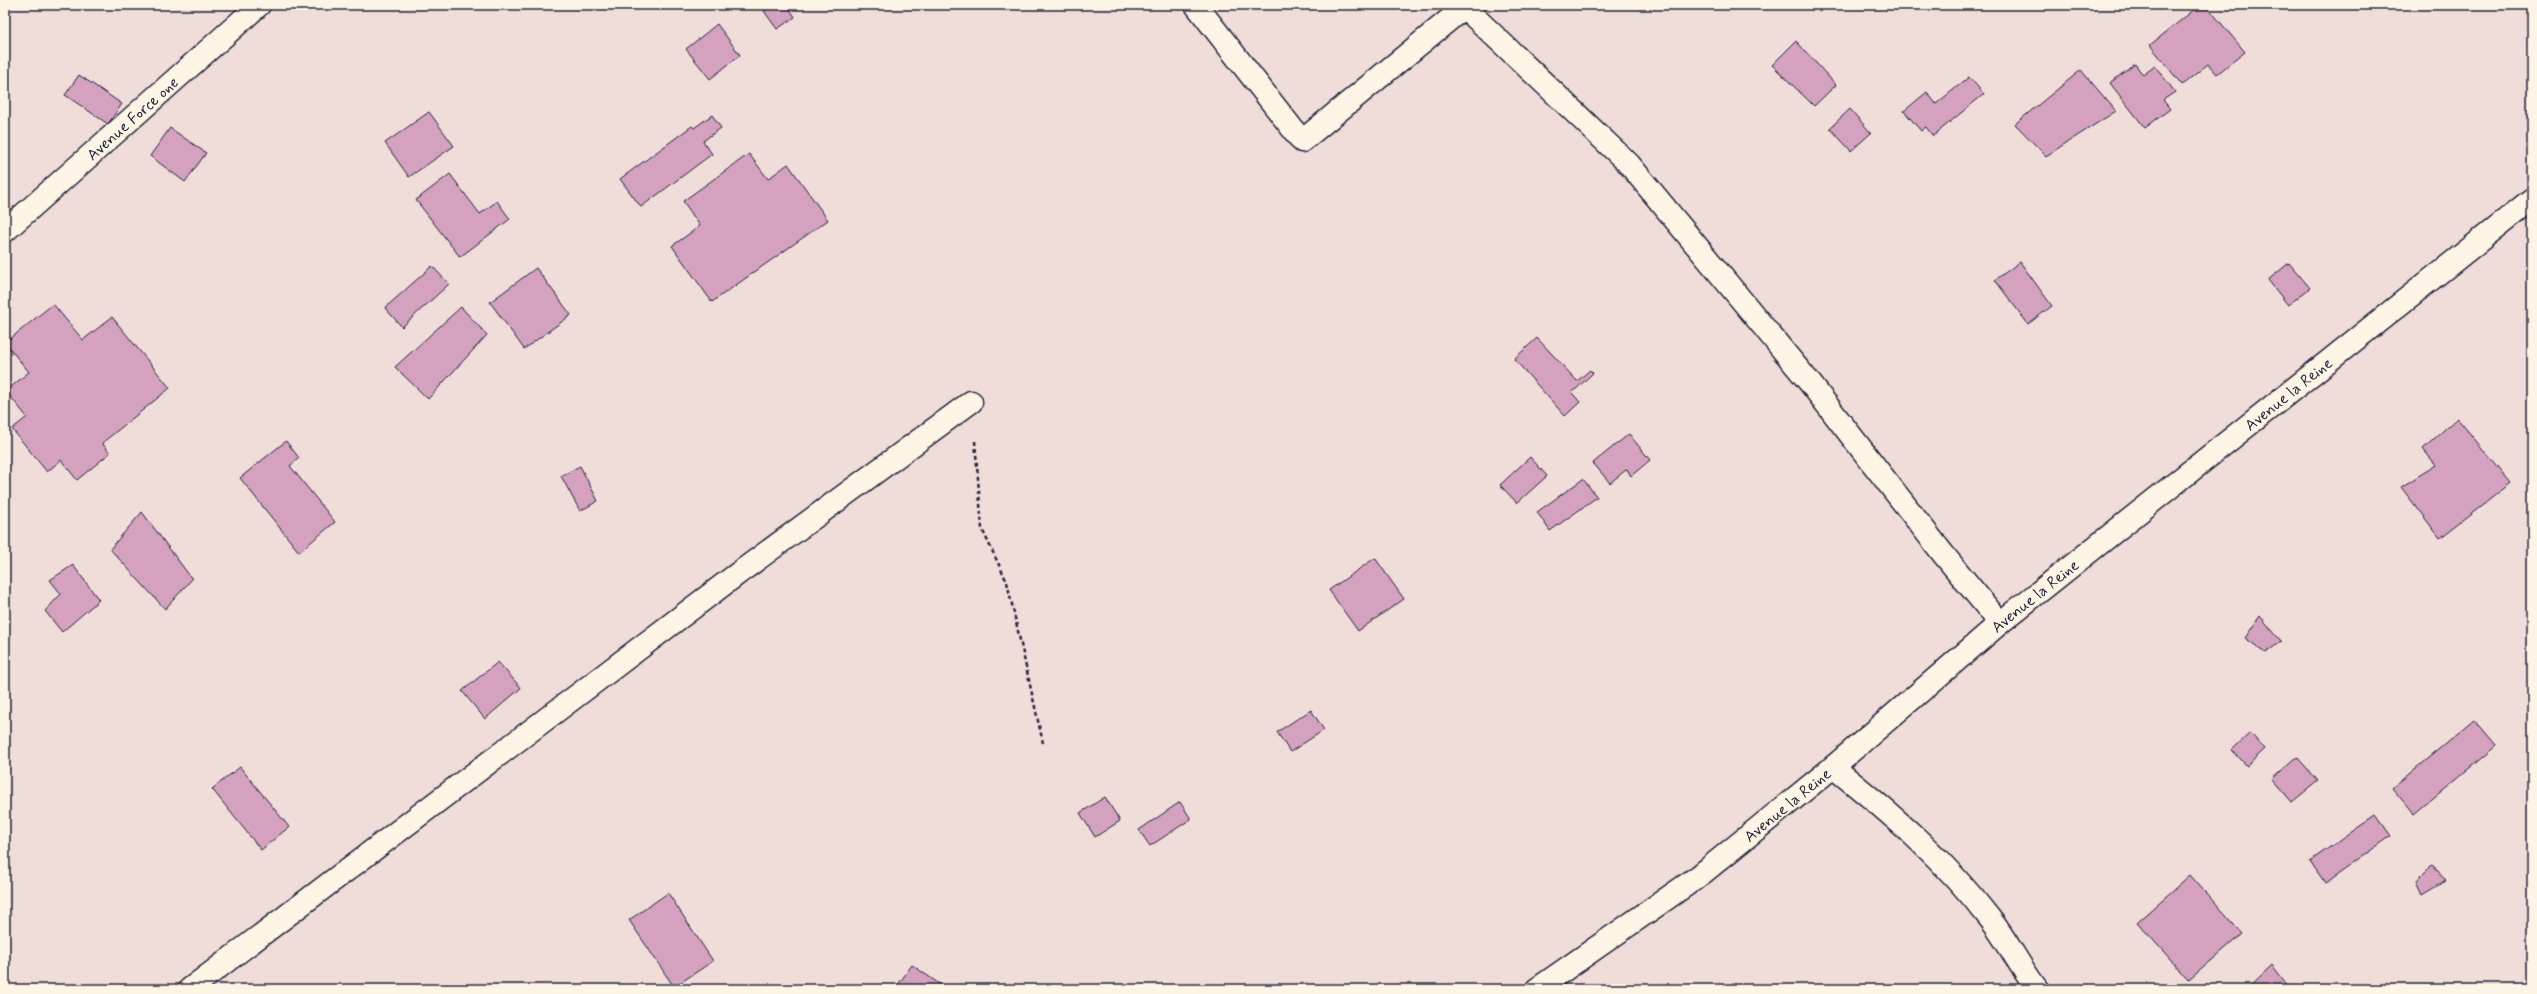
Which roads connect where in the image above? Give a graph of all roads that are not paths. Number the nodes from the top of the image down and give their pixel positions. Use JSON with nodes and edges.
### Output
{"nodes":[{"id":1,"x":258,"y":5,"type":"edge"},
{"id":2,"x":1196,"y":5,"type":"edge"},
{"id":3,"x":1466,"y":6,"type":"edge"},
{"id":4,"x":2532,"y":199,"type":"edge"},
{"id":5,"x":5,"y":231,"type":"edge"},
{"id":6,"x":971,"y":402,"type":"road end"},
{"id":7,"x":2000,"y":623,"type":"junction"},
{"id":8,"x":1834,"y":767,"type":"junction"},
{"id":9,"x":190,"y":989,"type":"edge"},
{"id":10,"x":1537,"y":989,"type":"edge"},
{"id":11,"x":2037,"y":989,"type":"edge"}],
"edges":[{"from":1,"to":5,"type":"street","name":"Avenue Force one"},
{"from":2,"to":3,"type":"street"},
{"from":3,"to":7,"type":"street"},
{"from":4,"to":7,"type":"street","name":"Avenue la Reine"},
{"from":6,"to":9,"type":"street"},
{"from":7,"to":8,"type":"street","name":"Avenue la Reine"},
{"from":8,"to":10,"type":"street","name":"Avenue la Reine"},
{"from":8,"to":11,"type":"street"}]}
